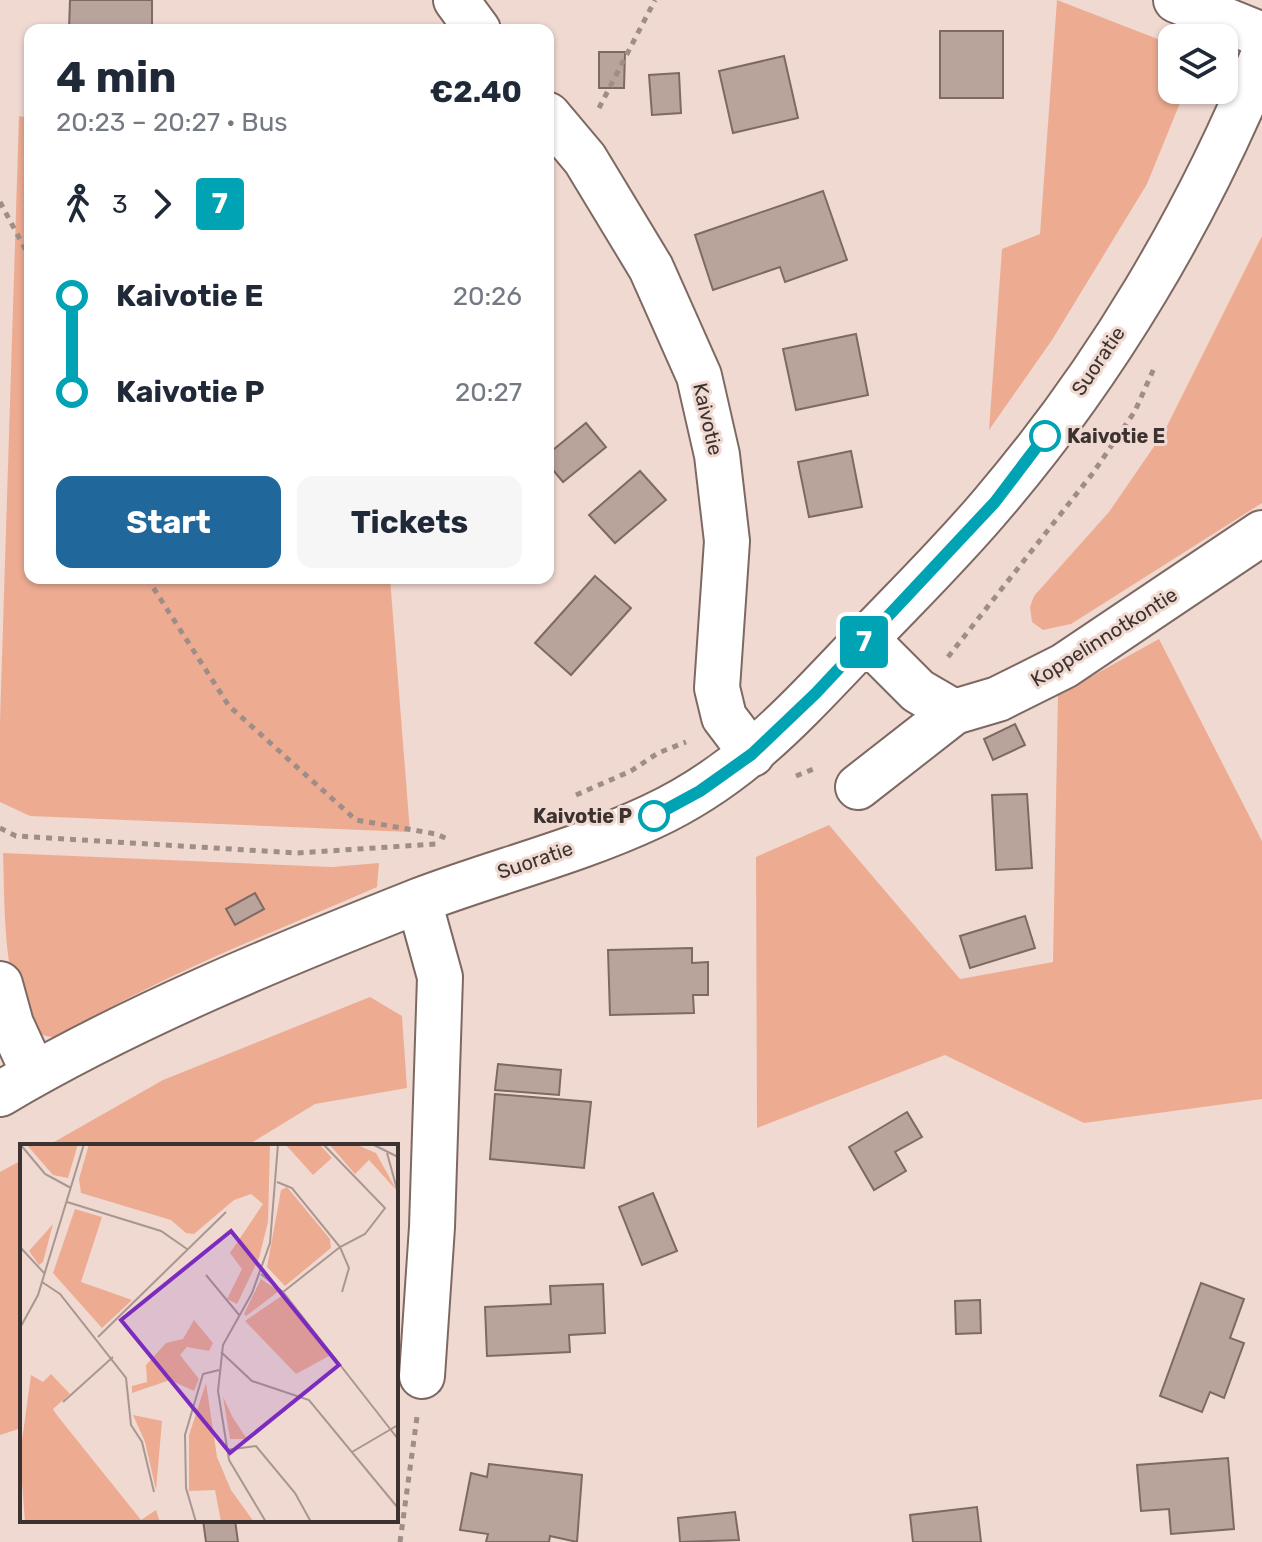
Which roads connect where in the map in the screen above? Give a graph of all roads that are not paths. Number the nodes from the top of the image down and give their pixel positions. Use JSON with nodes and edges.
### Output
{"nodes":[{"id":1,"x":456,"y":0,"type":"edge"},
{"id":2,"x":1176,"y":0,"type":"edge"},
{"id":3,"x":474,"y":24,"type":"edge"},
{"id":4,"x":1262,"y":35,"type":"edge"},
{"id":5,"x":1262,"y":58,"type":"edge"},
{"id":6,"x":554,"y":122,"type":"edge"},
{"id":7,"x":1262,"y":533,"type":"edge"},
{"id":8,"x":866,"y":639,"type":"junction"},
{"id":9,"x":954,"y":712,"type":"junction"},
{"id":10,"x":752,"y":754,"type":"junction"},
{"id":11,"x":858,"y":787,"type":"dead end"},
{"id":12,"x":419,"y":901,"type":"junction"},
{"id":13,"x":0,"y":984,"type":"edge"},
{"id":14,"x":17,"y":1084,"type":"edge"},
{"id":15,"x":422,"y":1376,"type":"road end"}],
"edges":[{"from":1,"to":3,"type":"street"},
{"from":2,"to":4,"type":"street"},
{"from":5,"to":8,"type":"street","name":"Suoratie"},
{"from":6,"to":10,"type":"street","name":"Kaivotie"},
{"from":7,"to":9,"type":"street","name":"Koppelinnotkontie"},
{"from":8,"to":9,"type":"street"},
{"from":8,"to":10,"type":"street","name":"Suoratie"},
{"from":9,"to":11,"type":"street"},
{"from":10,"to":12,"type":"street","name":"Suoratie"},
{"from":12,"to":14,"type":"street","name":"Suoratie"},
{"from":12,"to":15,"type":"street"},
{"from":13,"to":14,"type":"street"}]}
